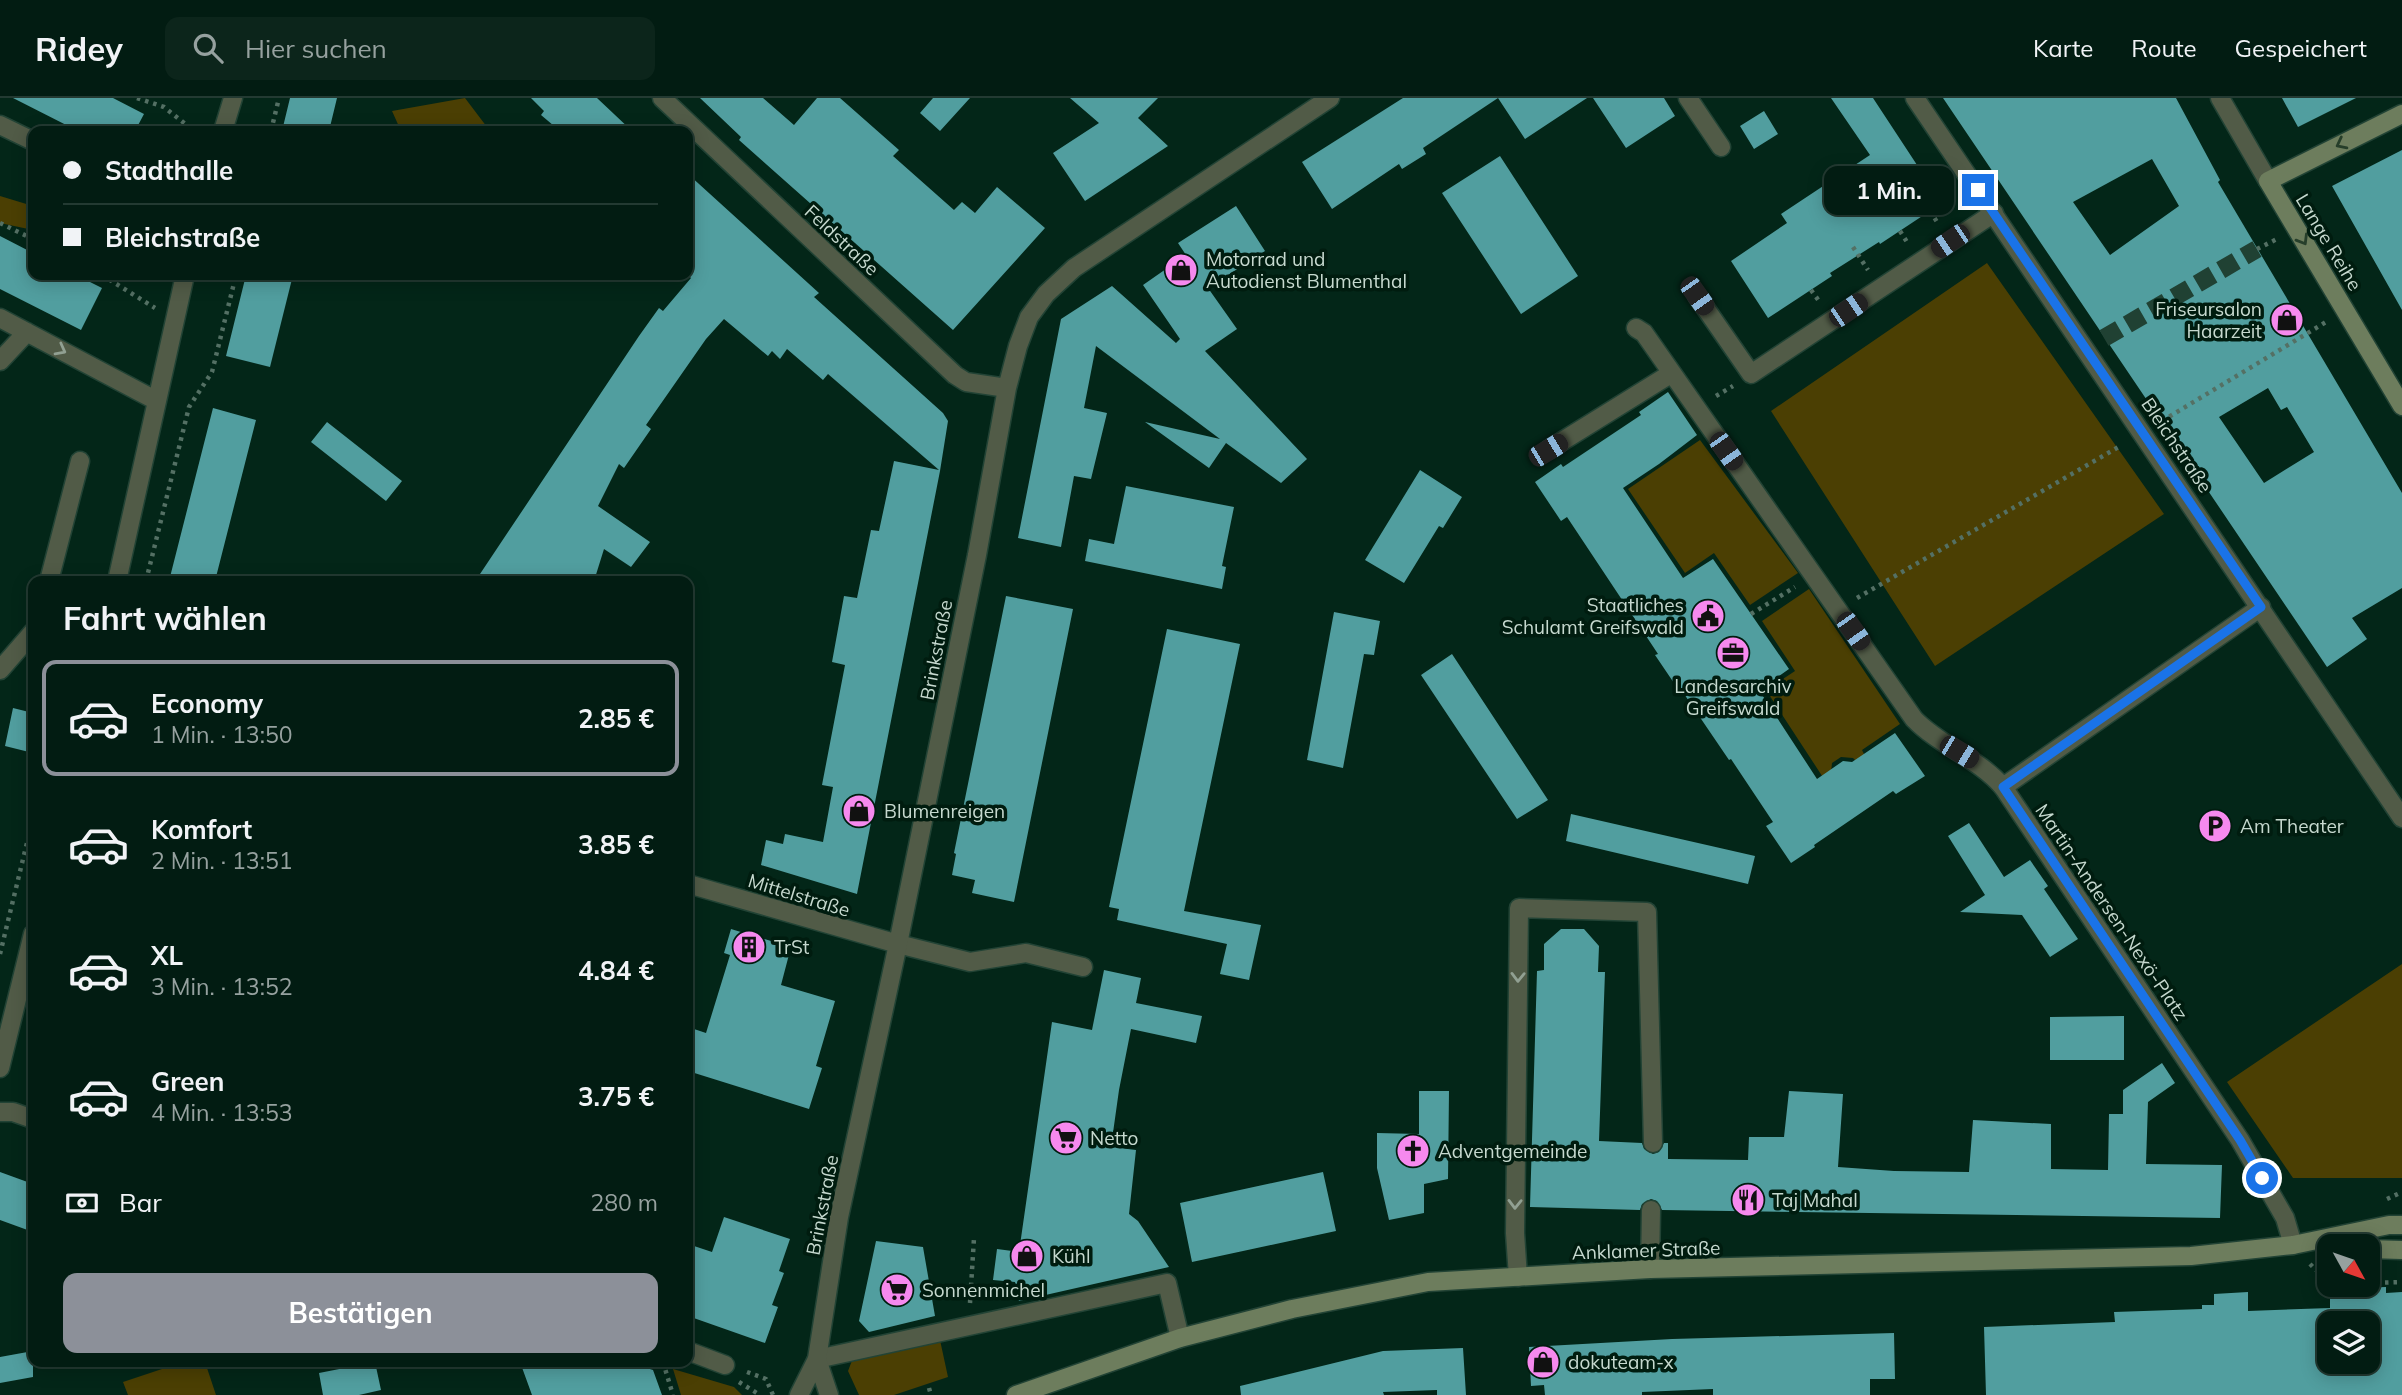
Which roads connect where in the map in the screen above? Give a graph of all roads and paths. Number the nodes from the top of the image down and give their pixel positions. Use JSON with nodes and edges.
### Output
{"nodes":[{"id":1,"x":137,"y":98,"type":"edge"},
{"id":2,"x":233,"y":98,"type":"edge"},
{"id":3,"x":279,"y":98,"type":"edge"},
{"id":4,"x":662,"y":98,"type":"edge"},
{"id":5,"x":1330,"y":98,"type":"edge"},
{"id":6,"x":1688,"y":98,"type":"edge"},
{"id":7,"x":1915,"y":98,"type":"edge"},
{"id":8,"x":2220,"y":98,"type":"edge"},
{"id":9,"x":2402,"y":114,"type":"edge"},
{"id":10,"x":0,"y":125,"type":"edge"},
{"id":11,"x":188,"y":126,"type":"edge"},
{"id":12,"x":225,"y":126,"type":"edge"},
{"id":13,"x":272,"y":126,"type":"edge"},
{"id":14,"x":692,"y":126,"type":"edge"},
{"id":15,"x":693,"y":127,"type":"edge"},
{"id":16,"x":28,"y":139,"type":"edge"},
{"id":17,"x":1721,"y":147,"type":"dead end"},
{"id":18,"x":2268,"y":181,"type":"junction"},
{"id":19,"x":1994,"y":213,"type":"junction"},
{"id":20,"x":0,"y":223,"type":"edge"},
{"id":21,"x":28,"y":237,"type":"edge"},
{"id":22,"x":2278,"y":238,"type":"dead end"},
{"id":23,"x":2257,"y":249,"type":"tunnel mouth"},
{"id":24,"x":110,"y":280,"type":"edge"},
{"id":25,"x":184,"y":280,"type":"edge"},
{"id":26,"x":235,"y":280,"type":"edge"},
{"id":27,"x":1697,"y":296,"type":"dead end"},
{"id":28,"x":156,"y":308,"type":"dead end"},
{"id":29,"x":0,"y":318,"type":"edge"},
{"id":30,"x":2327,"y":321,"type":"dead end"},
{"id":31,"x":1636,"y":328,"type":"dead end"},
{"id":32,"x":27,"y":332,"type":"junction"},
{"id":33,"x":0,"y":361,"type":"edge"},
{"id":34,"x":1672,"y":373,"type":"junction"},
{"id":35,"x":1751,"y":374,"type":"junction"},
{"id":36,"x":1007,"y":388,"type":"junction"},
{"id":37,"x":157,"y":401,"type":"junction"},
{"id":38,"x":2402,"y":406,"type":"edge"},
{"id":39,"x":1697,"y":409,"type":"junction"},
{"id":40,"x":2143,"y":433,"type":"junction"},
{"id":41,"x":1548,"y":450,"type":"dead end"},
{"id":42,"x":80,"y":461,"type":"dead end"},
{"id":43,"x":51,"y":576,"type":"edge"},
{"id":44,"x":118,"y":576,"type":"edge"},
{"id":45,"x":146,"y":576,"type":"edge"},
{"id":46,"x":1814,"y":576,"type":"junction"},
{"id":47,"x":2261,"y":607,"type":"junction"},
{"id":48,"x":1838,"y":609,"type":"junction"},
{"id":49,"x":1751,"y":614,"type":"dead end"},
{"id":50,"x":28,"y":645,"type":"edge"},
{"id":51,"x":0,"y":670,"type":"edge"},
{"id":52,"x":2003,"y":787,"type":"junction"},
{"id":53,"x":2402,"y":818,"type":"edge"},
{"id":54,"x":28,"y":839,"type":"edge"},
{"id":55,"x":693,"y":885,"type":"edge"},
{"id":56,"x":898,"y":944,"type":"junction"},
{"id":57,"x":0,"y":954,"type":"edge"},
{"id":58,"x":28,"y":954,"type":"edge"},
{"id":59,"x":1083,"y":967,"type":"dead end"},
{"id":60,"x":0,"y":1068,"type":"edge"},
{"id":61,"x":0,"y":1112,"type":"edge"},
{"id":62,"x":28,"y":1117,"type":"edge"},
{"id":63,"x":1653,"y":1143,"type":"dead end"},
{"id":64,"x":1651,"y":1210,"type":"dead end"},
{"id":65,"x":2402,"y":1225,"type":"edge"},
{"id":66,"x":974,"y":1238,"type":"dead end"},
{"id":67,"x":2292,"y":1245,"type":"junction"},
{"id":68,"x":2317,"y":1246,"type":"edge"},
{"id":69,"x":2380,"y":1249,"type":"edge"},
{"id":70,"x":2402,"y":1250,"type":"edge"},
{"id":71,"x":1650,"y":1269,"type":"junction"},
{"id":72,"x":1518,"y":1276,"type":"junction"},
{"id":73,"x":2402,"y":1282,"type":"edge"},
{"id":74,"x":2380,"y":1283,"type":"edge"},
{"id":75,"x":969,"y":1325,"type":"junction"},
{"id":76,"x":1180,"y":1338,"type":"junction"},
{"id":77,"x":693,"y":1353,"type":"edge"},
{"id":78,"x":817,"y":1359,"type":"junction"},
{"id":79,"x":725,"y":1365,"type":"joint"},
{"id":80,"x":665,"y":1367,"type":"edge"},
{"id":81,"x":929,"y":1388,"type":"dead end"},
{"id":82,"x":673,"y":1395,"type":"edge"},
{"id":83,"x":773,"y":1395,"type":"edge"},
{"id":84,"x":799,"y":1395,"type":"edge"},
{"id":85,"x":829,"y":1395,"type":"edge"},
{"id":86,"x":931,"y":1395,"type":"edge"},
{"id":87,"x":1016,"y":1395,"type":"edge"}],
"edges":[{"from":1,"to":11,"type":"path"},
{"from":2,"to":12,"type":"street"},
{"from":3,"to":13,"type":"path"},
{"from":4,"to":14,"type":"street","name":"Feldstraße"},
{"from":5,"to":36,"type":"street","name":"Brinkstraße"},
{"from":6,"to":17,"type":"street"},
{"from":7,"to":19,"type":"street","name":"Bleichstraße"},
{"from":8,"to":18,"type":"street","name":"Lange Reihe"},
{"from":9,"to":18,"type":"main road","one_way":true},
{"from":10,"to":16,"type":"street"},
{"from":15,"to":36,"type":"street","name":"Feldstraße"},
{"from":18,"to":38,"type":"main road","name":"Lange Reihe","one_way":true},
{"from":19,"to":35,"type":"street"},
{"from":19,"to":40,"type":"street","name":"Bleichstraße"},
{"from":20,"to":21,"type":"path"},
{"from":22,"to":23,"type":"path"},
{"from":24,"to":28,"type":"path"},
{"from":25,"to":37,"type":"street"},
{"from":26,"to":45,"type":"path"},
{"from":27,"to":35,"type":"street"},
{"from":29,"to":32,"type":"street"},
{"from":30,"to":40,"type":"path"},
{"from":31,"to":34,"type":"street","name":"Martin-Andersen-Nexö-Platz"},
{"from":32,"to":33,"type":"street"},
{"from":32,"to":37,"type":"street","one_way":true},
{"from":34,"to":39,"type":"street","name":"Martin-Andersen-Nexö-Platz"},
{"from":34,"to":41,"type":"street"},
{"from":35,"to":39,"type":"path"},
{"from":36,"to":56,"type":"street","name":"Brinkstraße"},
{"from":37,"to":44,"type":"street"},
{"from":39,"to":46,"type":"street","name":"Martin-Andersen-Nexö-Platz"},
{"from":40,"to":47,"type":"street","name":"Bleichstraße"},
{"from":40,"to":48,"type":"path"},
{"from":42,"to":43,"type":"street"},
{"from":46,"to":48,"type":"street","name":"Martin-Andersen-Nexö-Platz"},
{"from":46,"to":49,"type":"path"},
{"from":47,"to":52,"type":"street"},
{"from":47,"to":53,"type":"street","name":"Bleichstraße"},
{"from":48,"to":52,"type":"street","name":"Martin-Andersen-Nexö-Platz"},
{"from":50,"to":51,"type":"street"},
{"from":52,"to":67,"type":"street","name":"Martin-Andersen-Nexö-Platz"},
{"from":54,"to":57,"type":"path"},
{"from":55,"to":56,"type":"street","name":"Mittelstraße"},
{"from":56,"to":59,"type":"street","name":"Mittelstraße"},
{"from":56,"to":78,"type":"street","name":"Brinkstraße"},
{"from":58,"to":60,"type":"street"},
{"from":61,"to":62,"type":"street"},
{"from":63,"to":72,"type":"street","one_way":true},
{"from":64,"to":71,"type":"street"},
{"from":65,"to":67,"type":"main road","name":"Anklamer Straße"},
{"from":66,"to":75,"type":"path"},
{"from":67,"to":68,"type":"main road","name":"Anklamer Straße"},
{"from":67,"to":71,"type":"main road","name":"Anklamer Straße"},
{"from":69,"to":70,"type":"main road"},
{"from":71,"to":72,"type":"main road","name":"Anklamer Straße"},
{"from":72,"to":76,"type":"main road","name":"Anklamer Straße"},
{"from":73,"to":74,"type":"path"},
{"from":75,"to":76,"type":"street"},
{"from":75,"to":78,"type":"street"},
{"from":76,"to":87,"type":"main road","name":"Anklamer Straße"},
{"from":77,"to":79,"type":"street"},
{"from":78,"to":84,"type":"street","name":"Brinkstraße"},
{"from":78,"to":85,"type":"street","name":"Brinkstraße"},
{"from":79,"to":83,"type":"path"},
{"from":80,"to":82,"type":"path"},
{"from":81,"to":86,"type":"path"}]}
